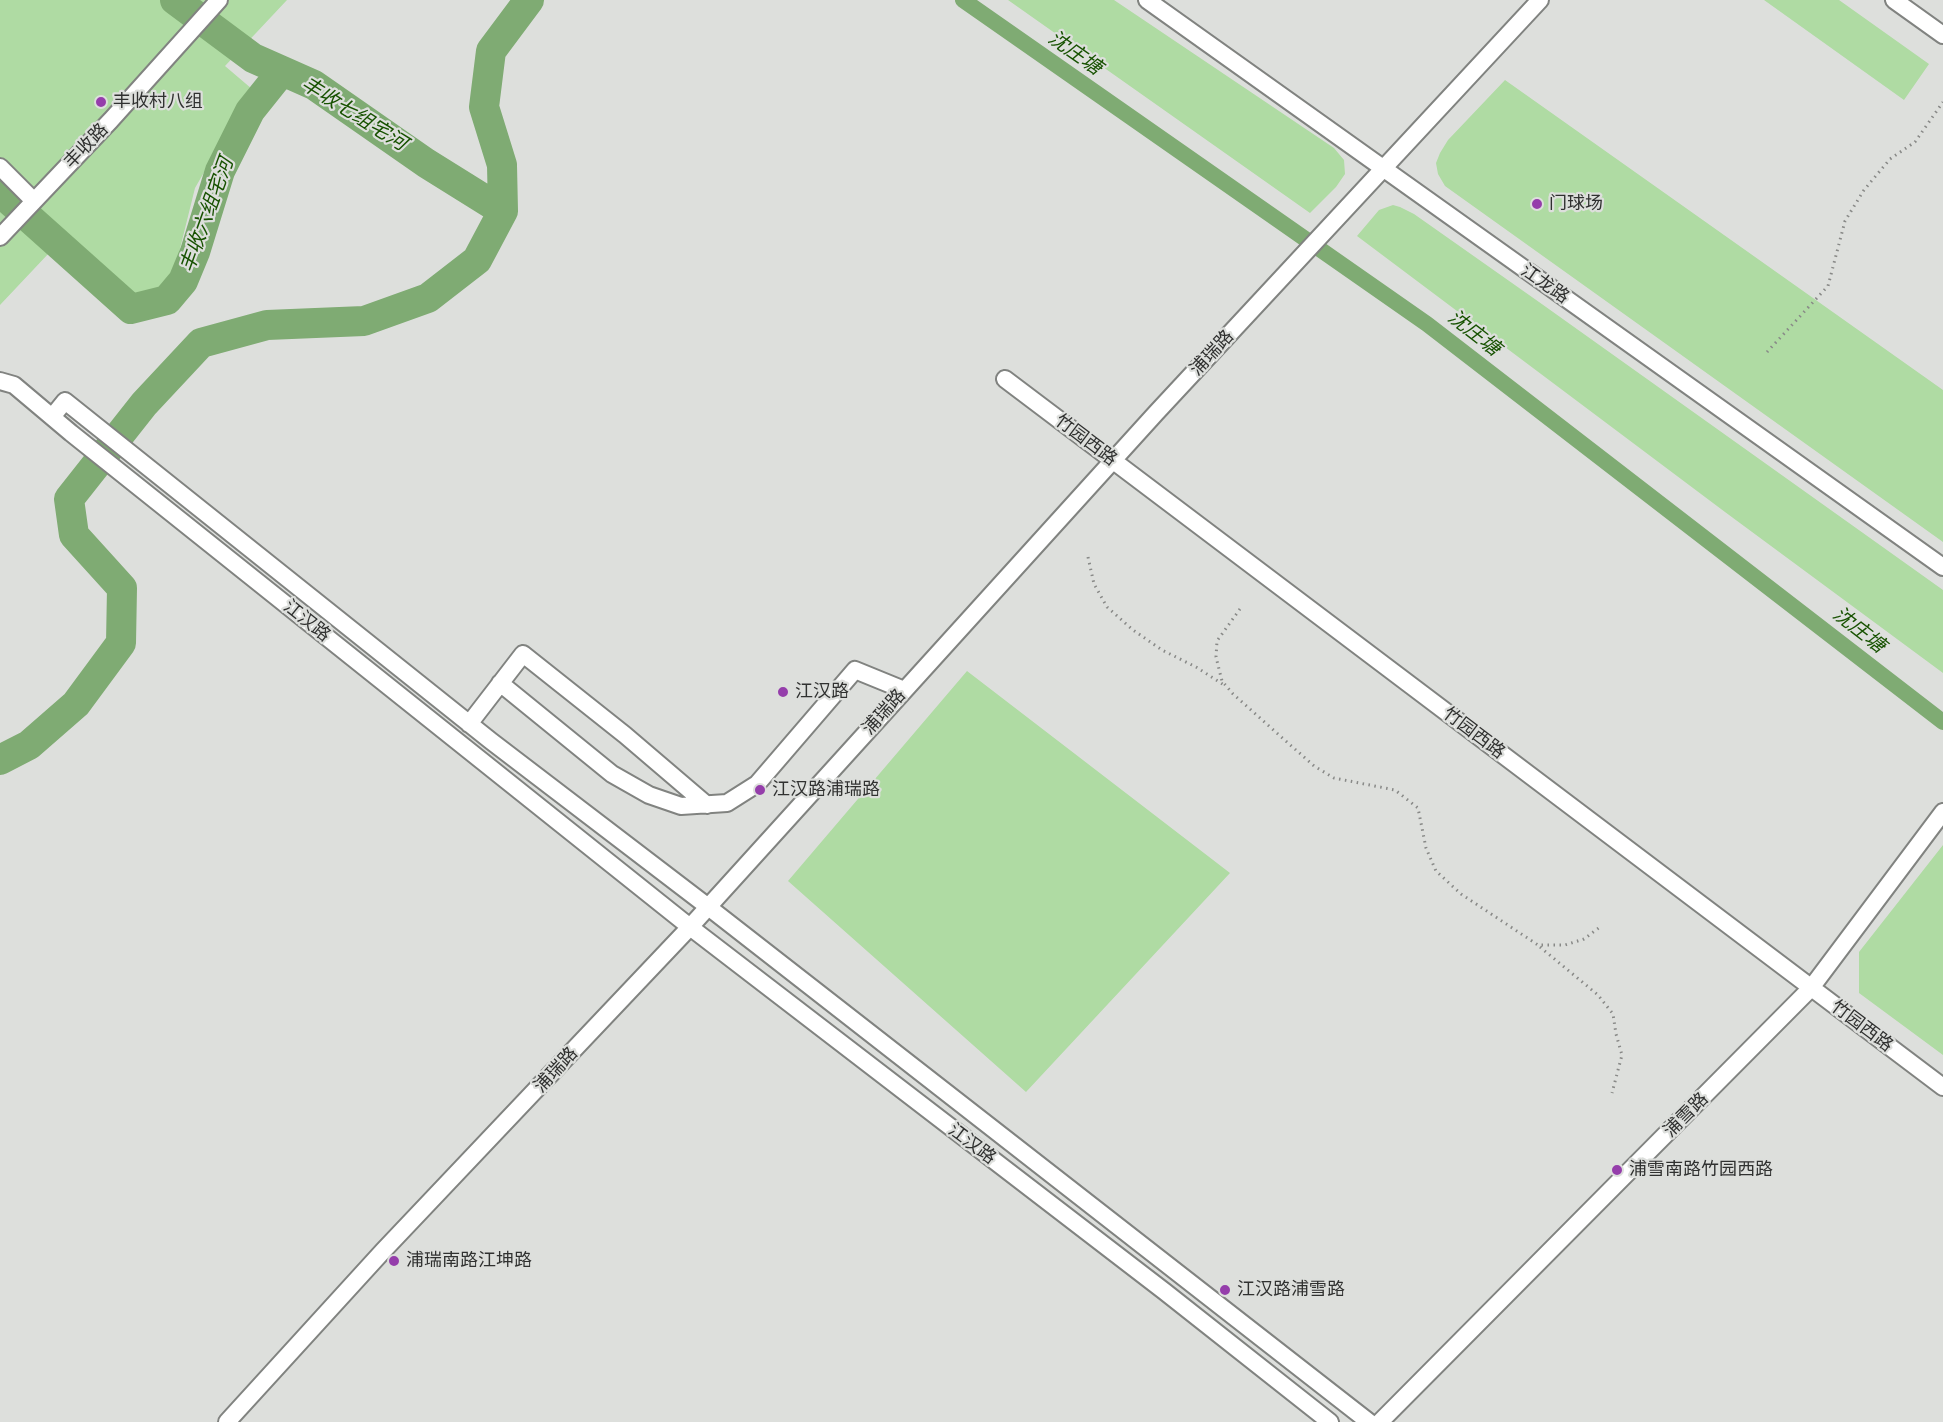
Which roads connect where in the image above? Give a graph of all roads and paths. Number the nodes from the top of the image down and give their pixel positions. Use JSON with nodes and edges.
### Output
{"nodes":[{"id":1,"x":1147,"y":0,"type":"edge"},
{"id":2,"x":1540,"y":0,"type":"edge"},
{"id":3,"x":1894,"y":0,"type":"edge"},
{"id":4,"x":215,"y":3,"type":"edge"},
{"id":5,"x":1943,"y":34,"type":"edge"},
{"id":6,"x":1943,"y":102,"type":"edge"},
{"id":7,"x":0,"y":167,"type":"edge"},
{"id":8,"x":1382,"y":169,"type":"junction"},
{"id":9,"x":31,"y":203,"type":"junction"},
{"id":10,"x":2,"y":235,"type":"edge"},
{"id":11,"x":1767,"y":351,"type":"dead end"},
{"id":12,"x":1005,"y":379,"type":"dead end"},
{"id":13,"x":0,"y":381,"type":"edge"},
{"id":14,"x":52,"y":417,"type":"junction"},
{"id":15,"x":1113,"y":460,"type":"junction"},
{"id":16,"x":1088,"y":557,"type":"dead end"},
{"id":17,"x":1943,"y":567,"type":"edge"},
{"id":18,"x":1240,"y":609,"type":"dead end"},
{"id":19,"x":500,"y":683,"type":"junction"},
{"id":20,"x":1227,"y":687,"type":"junction"},
{"id":21,"x":904,"y":690,"type":"junction"},
{"id":22,"x":469,"y":724,"type":"junction"},
{"id":23,"x":707,"y":805,"type":"junction"},
{"id":24,"x":1943,"y":812,"type":"edge"},
{"id":25,"x":707,"y":906,"type":"junction"},
{"id":26,"x":690,"y":927,"type":"junction"},
{"id":27,"x":1600,"y":927,"type":"dead end"},
{"id":28,"x":1538,"y":945,"type":"junction"},
{"id":29,"x":1811,"y":988,"type":"junction"},
{"id":30,"x":1943,"y":1087,"type":"edge"},
{"id":31,"x":1612,"y":1094,"type":"dead end"},
{"id":32,"x":227,"y":1422,"type":"edge"},
{"id":33,"x":1330,"y":1422,"type":"edge"},
{"id":34,"x":1369,"y":1422,"type":"edge"},
{"id":35,"x":1380,"y":1422,"type":"edge"}],
"edges":[{"from":1,"to":8,"type":"street","name":"江龙路"},
{"from":2,"to":8,"type":"street","name":"浦瑞路"},
{"from":3,"to":5,"type":"street"},
{"from":4,"to":9,"type":"street","name":"丰收路"},
{"from":6,"to":11,"type":"path"},
{"from":7,"to":9,"type":"street"},
{"from":8,"to":15,"type":"street","name":"浦瑞路"},
{"from":8,"to":17,"type":"street","name":"江龙路"},
{"from":9,"to":10,"type":"street","name":"丰收路"},
{"from":12,"to":15,"type":"street","name":"竹园西路"},
{"from":13,"to":14,"type":"street","name":"江汉路"},
{"from":14,"to":22,"type":"street"},
{"from":14,"to":26,"type":"street","name":"江汉路"},
{"from":15,"to":21,"type":"street","name":"浦瑞路"},
{"from":15,"to":29,"type":"street","name":"竹园西路"},
{"from":16,"to":20,"type":"path"},
{"from":18,"to":20,"type":"path"},
{"from":19,"to":22,"type":"street"},
{"from":19,"to":23,"type":"street"},
{"from":19,"to":23,"type":"street"},
{"from":20,"to":28,"type":"path"},
{"from":21,"to":23,"type":"street"},
{"from":21,"to":25,"type":"street","name":"浦瑞路"},
{"from":22,"to":25,"type":"street"},
{"from":24,"to":29,"type":"street","name":"浦雪路"},
{"from":25,"to":26,"type":"street","name":"浦瑞路"},
{"from":25,"to":34,"type":"street"},
{"from":26,"to":32,"type":"street","name":"浦瑞路"},
{"from":26,"to":33,"type":"street","name":"江汉路"},
{"from":27,"to":28,"type":"path"},
{"from":28,"to":31,"type":"path"},
{"from":29,"to":30,"type":"street","name":"竹园西路"},
{"from":29,"to":35,"type":"street","name":"浦雪路"}]}
